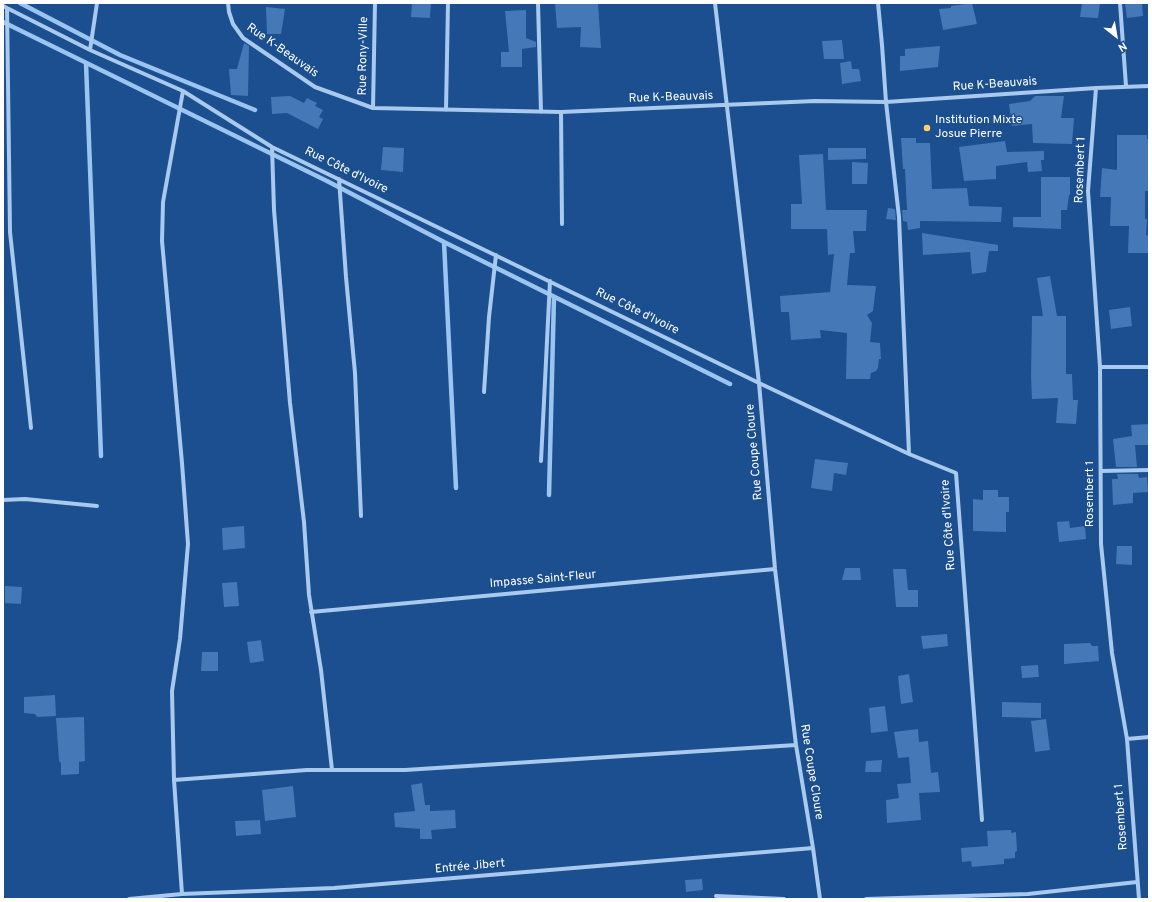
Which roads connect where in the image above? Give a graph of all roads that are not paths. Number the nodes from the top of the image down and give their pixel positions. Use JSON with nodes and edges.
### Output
{"nodes":[{"id":1,"x":97,"y":3,"type":"edge"},
{"id":2,"x":228,"y":3,"type":"edge"},
{"id":3,"x":375,"y":3,"type":"edge"},
{"id":4,"x":448,"y":3,"type":"edge"},
{"id":5,"x":538,"y":3,"type":"edge"},
{"id":6,"x":715,"y":3,"type":"edge"},
{"id":7,"x":878,"y":3,"type":"edge"},
{"id":8,"x":1120,"y":3,"type":"edge"},
{"id":9,"x":5,"y":7,"type":"edge"},
{"id":10,"x":90,"y":50,"type":"junction"},
{"id":11,"x":1126,"y":86,"type":"junction"},
{"id":12,"x":1149,"y":86,"type":"edge"},
{"id":13,"x":1096,"y":88,"type":"junction"},
{"id":14,"x":183,"y":91,"type":"junction"},
{"id":15,"x":886,"y":102,"type":"junction"},
{"id":16,"x":727,"y":106,"type":"junction"},
{"id":17,"x":373,"y":108,"type":"junction"},
{"id":18,"x":446,"y":110,"type":"junction"},
{"id":19,"x":541,"y":112,"type":"junction"},
{"id":20,"x":561,"y":112,"type":"junction"},
{"id":21,"x":272,"y":147,"type":"junction"},
{"id":22,"x":339,"y":179,"type":"junction"},
{"id":23,"x":562,"y":224,"type":"dead end"},
{"id":24,"x":496,"y":255,"type":"junction"},
{"id":25,"x":550,"y":281,"type":"junction"},
{"id":26,"x":1100,"y":367,"type":"junction"},
{"id":27,"x":1149,"y":367,"type":"edge"},
{"id":28,"x":760,"y":382,"type":"junction"},
{"id":29,"x":484,"y":392,"type":"dead end"},
{"id":30,"x":31,"y":428,"type":"dead end"},
{"id":31,"x":910,"y":454,"type":"junction"},
{"id":32,"x":541,"y":461,"type":"dead end"},
{"id":33,"x":1149,"y":470,"type":"edge"},
{"id":34,"x":1101,"y":471,"type":"junction"},
{"id":35,"x":3,"y":500,"type":"edge"},
{"id":36,"x":97,"y":506,"type":"dead end"},
{"id":37,"x":361,"y":516,"type":"dead end"},
{"id":38,"x":775,"y":569,"type":"junction"},
{"id":39,"x":311,"y":612,"type":"junction"},
{"id":40,"x":1149,"y":737,"type":"edge"},
{"id":41,"x":1127,"y":739,"type":"junction"},
{"id":42,"x":796,"y":745,"type":"junction"},
{"id":43,"x":332,"y":770,"type":"junction"},
{"id":44,"x":174,"y":780,"type":"junction"},
{"id":45,"x":982,"y":820,"type":"dead end"},
{"id":46,"x":813,"y":848,"type":"junction"},
{"id":47,"x":1137,"y":882,"type":"junction"},
{"id":48,"x":182,"y":894,"type":"junction"},
{"id":49,"x":1028,"y":894,"type":"junction"},
{"id":50,"x":716,"y":896,"type":"dead end"},
{"id":51,"x":129,"y":899,"type":"edge"},
{"id":52,"x":784,"y":899,"type":"edge"},
{"id":53,"x":820,"y":899,"type":"edge"},
{"id":54,"x":866,"y":899,"type":"edge"},
{"id":55,"x":1029,"y":899,"type":"edge"},
{"id":56,"x":1138,"y":899,"type":"edge"}],
"edges":[{"from":1,"to":10,"type":"street"},
{"from":2,"to":17,"type":"street","name":"Rue K-Beauvais"},
{"from":3,"to":17,"type":"street","name":"Rue Rony-Ville"},
{"from":4,"to":18,"type":"street"},
{"from":5,"to":19,"type":"street"},
{"from":6,"to":16,"type":"street","name":"Rue Coupe Cloure"},
{"from":7,"to":15,"type":"street"},
{"from":8,"to":11,"type":"street"},
{"from":9,"to":10,"type":"street","name":"Rue Côte d'Ivoire"},
{"from":9,"to":30,"type":"street"},
{"from":10,"to":14,"type":"street","name":"Rue Côte d'Ivoire"},
{"from":11,"to":12,"type":"street","name":"Rue K-Beauvais"},
{"from":11,"to":13,"type":"street","name":"Rue K-Beauvais"},
{"from":13,"to":15,"type":"street","name":"Rue K-Beauvais"},
{"from":13,"to":26,"type":"street","name":"Rosembert 1"},
{"from":14,"to":21,"type":"street","name":"Rue Côte d'Ivoire"},
{"from":14,"to":44,"type":"street"},
{"from":15,"to":16,"type":"street","name":"Rue K-Beauvais"},
{"from":15,"to":31,"type":"street"},
{"from":16,"to":20,"type":"street","name":"Rue K-Beauvais"},
{"from":16,"to":28,"type":"street","name":"Rue Coupe Cloure"},
{"from":17,"to":18,"type":"street","name":"Rue K-Beauvais"},
{"from":18,"to":19,"type":"street","name":"Rue K-Beauvais"},
{"from":19,"to":20,"type":"street","name":"Rue K-Beauvais"},
{"from":20,"to":23,"type":"street"},
{"from":21,"to":22,"type":"street","name":"Rue Côte d'Ivoire"},
{"from":21,"to":39,"type":"street"},
{"from":22,"to":24,"type":"street","name":"Rue Côte d'Ivoire"},
{"from":22,"to":37,"type":"street"},
{"from":24,"to":25,"type":"street","name":"Rue Côte d'Ivoire"},
{"from":24,"to":29,"type":"street"},
{"from":25,"to":28,"type":"street","name":"Rue Côte d'Ivoire"},
{"from":25,"to":32,"type":"street"},
{"from":26,"to":27,"type":"street"},
{"from":26,"to":34,"type":"street","name":"Rosembert 1"},
{"from":28,"to":31,"type":"street","name":"Rue Côte d'Ivoire"},
{"from":28,"to":38,"type":"street","name":"Rue Coupe Cloure"},
{"from":31,"to":45,"type":"street","name":"Rue Côte d'Ivoire"},
{"from":33,"to":34,"type":"street"},
{"from":34,"to":41,"type":"street","name":"Rosembert 1"},
{"from":35,"to":36,"type":"street"},
{"from":38,"to":39,"type":"street","name":"Impasse Saint-Fleur"},
{"from":38,"to":42,"type":"street","name":"Rue Coupe Cloure"},
{"from":39,"to":43,"type":"street"},
{"from":40,"to":41,"type":"street"},
{"from":41,"to":47,"type":"street","name":"Rosembert 1"},
{"from":42,"to":43,"type":"street"},
{"from":42,"to":46,"type":"street","name":"Rue Coupe Cloure"},
{"from":43,"to":44,"type":"street"},
{"from":44,"to":48,"type":"street"},
{"from":46,"to":48,"type":"street","name":"Entrée Jibert"},
{"from":46,"to":53,"type":"street","name":"Rue Coupe Cloure"},
{"from":47,"to":49,"type":"street"},
{"from":47,"to":56,"type":"street","name":"Rosembert 1"},
{"from":48,"to":51,"type":"street","name":"Entrée Jibert"},
{"from":49,"to":54,"type":"street"},
{"from":49,"to":55,"type":"street"},
{"from":50,"to":52,"type":"street"}]}
